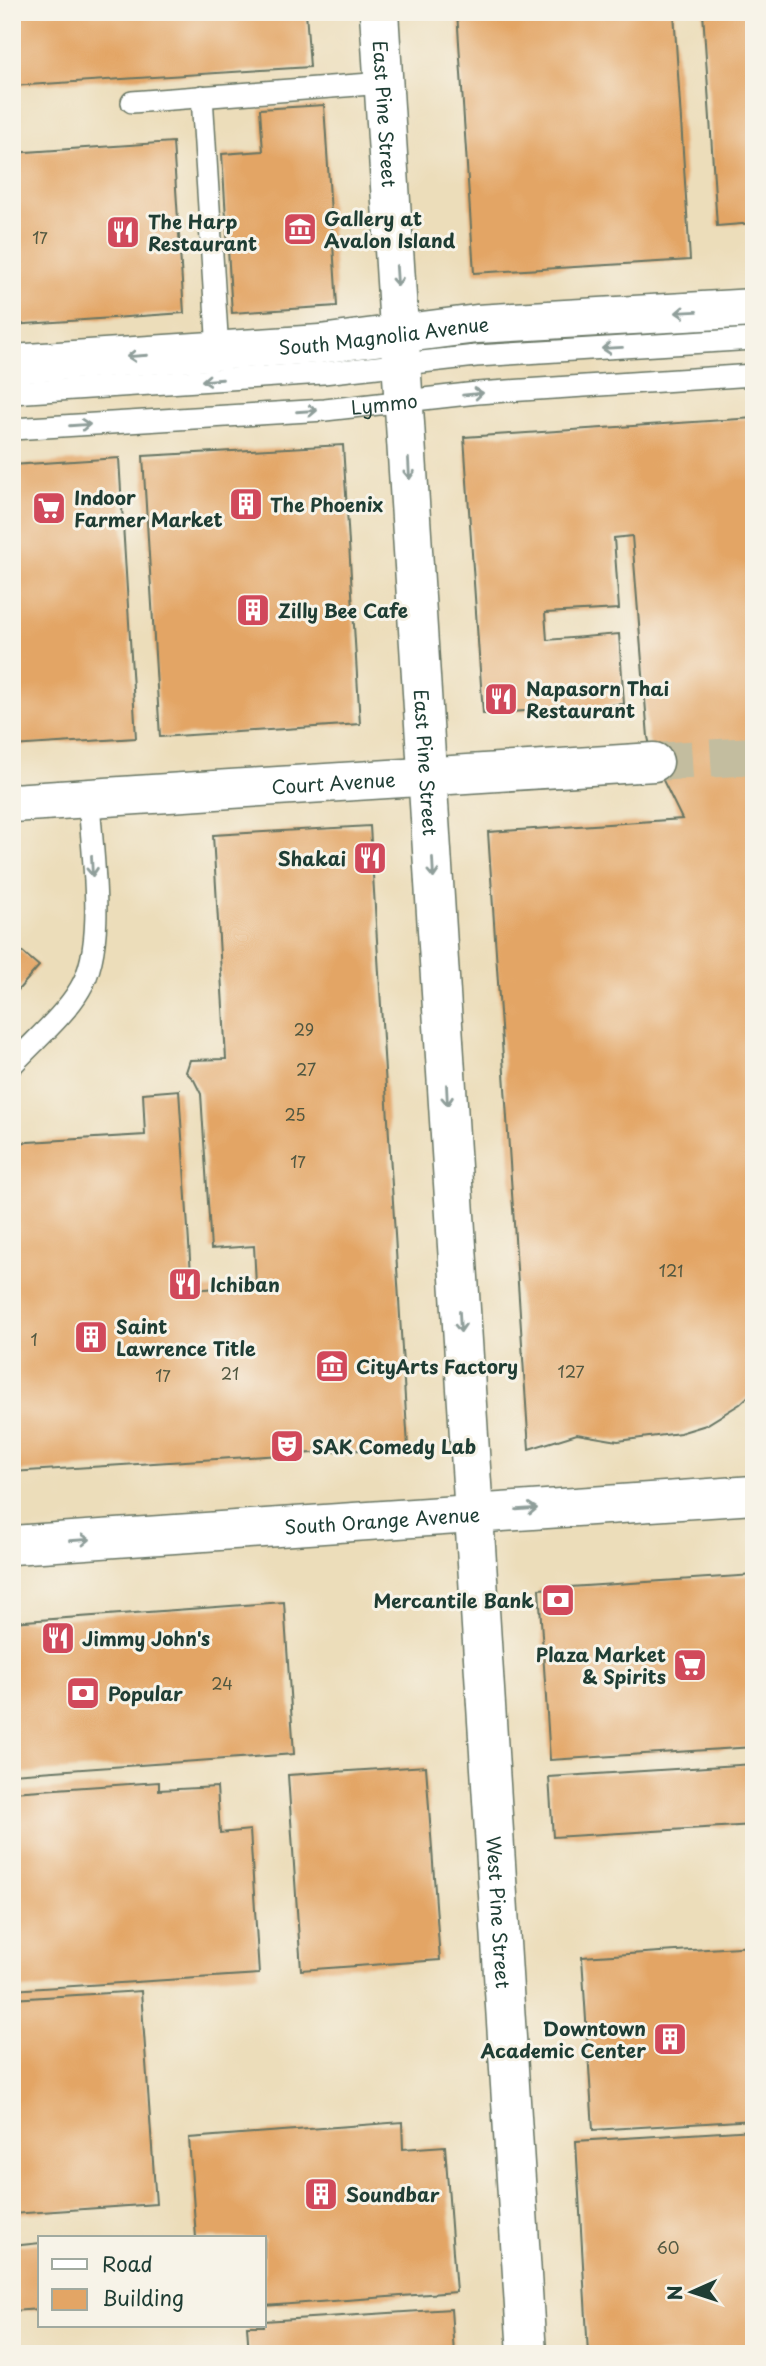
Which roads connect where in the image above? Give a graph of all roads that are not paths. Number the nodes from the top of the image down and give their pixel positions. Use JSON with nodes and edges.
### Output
{"nodes":[{"id":1,"x":379,"y":12,"type":"edge"},
{"id":2,"x":384,"y":83,"type":"junction"},
{"id":3,"x":202,"y":96,"type":"junction"},
{"id":4,"x":132,"y":102,"type":"dead end"},
{"id":5,"x":754,"y":308,"type":"edge"},
{"id":6,"x":754,"y":339,"type":"edge"},
{"id":7,"x":218,"y":351,"type":"junction"},
{"id":8,"x":12,"y":364,"type":"edge"},
{"id":9,"x":402,"y":366,"type":"junction"},
{"id":10,"x":754,"y":375,"type":"edge"},
{"id":11,"x":12,"y":393,"type":"edge"},
{"id":12,"x":12,"y":429,"type":"edge"},
{"id":13,"x":654,"y":762,"type":"tunnel mouth"},
{"id":14,"x":427,"y":775,"type":"junction"},
{"id":15,"x":89,"y":798,"type":"junction"},
{"id":16,"x":12,"y":803,"type":"edge"},
{"id":17,"x":12,"y":1065,"type":"edge"},
{"id":18,"x":754,"y":1495,"type":"edge"},
{"id":19,"x":472,"y":1513,"type":"junction"},
{"id":20,"x":12,"y":1545,"type":"edge"},
{"id":21,"x":527,"y":2354,"type":"edge"}],
"edges":[{"from":1,"to":2,"type":"street","name":"East Pine Street"},
{"from":2,"to":3,"type":"lane"},
{"from":2,"to":9,"type":"street","name":"East Pine Street","one_way":true},
{"from":3,"to":4,"type":"lane"},
{"from":3,"to":7,"type":"lane"},
{"from":5,"to":9,"type":"street","name":"South Magnolia Avenue","one_way":true},
{"from":6,"to":9,"type":"lane","name":"Lymmo","one_way":true},
{"from":7,"to":8,"type":"street","name":"South Magnolia Avenue","one_way":true},
{"from":7,"to":9,"type":"street","name":"South Magnolia Avenue"},
{"from":9,"to":10,"type":"lane","name":"Lymmo","one_way":true},
{"from":9,"to":11,"type":"lane","name":"Lymmo","one_way":true},
{"from":12,"to":9,"type":"lane","name":"Lymmo","one_way":true},
{"from":9,"to":14,"type":"street","name":"East Pine Street","one_way":true},
{"from":13,"to":14,"type":"street","name":"Court Avenue"},
{"from":14,"to":15,"type":"street","name":"Court Avenue"},
{"from":14,"to":19,"type":"street","name":"East Pine Street","one_way":true},
{"from":15,"to":16,"type":"street","name":"Court Avenue"},
{"from":15,"to":17,"type":"lane","one_way":true},
{"from":19,"to":18,"type":"street","name":"South Orange Avenue","one_way":true},
{"from":20,"to":19,"type":"street","name":"South Orange Avenue","one_way":true},
{"from":19,"to":21,"type":"street","name":"West Pine Street"}]}
